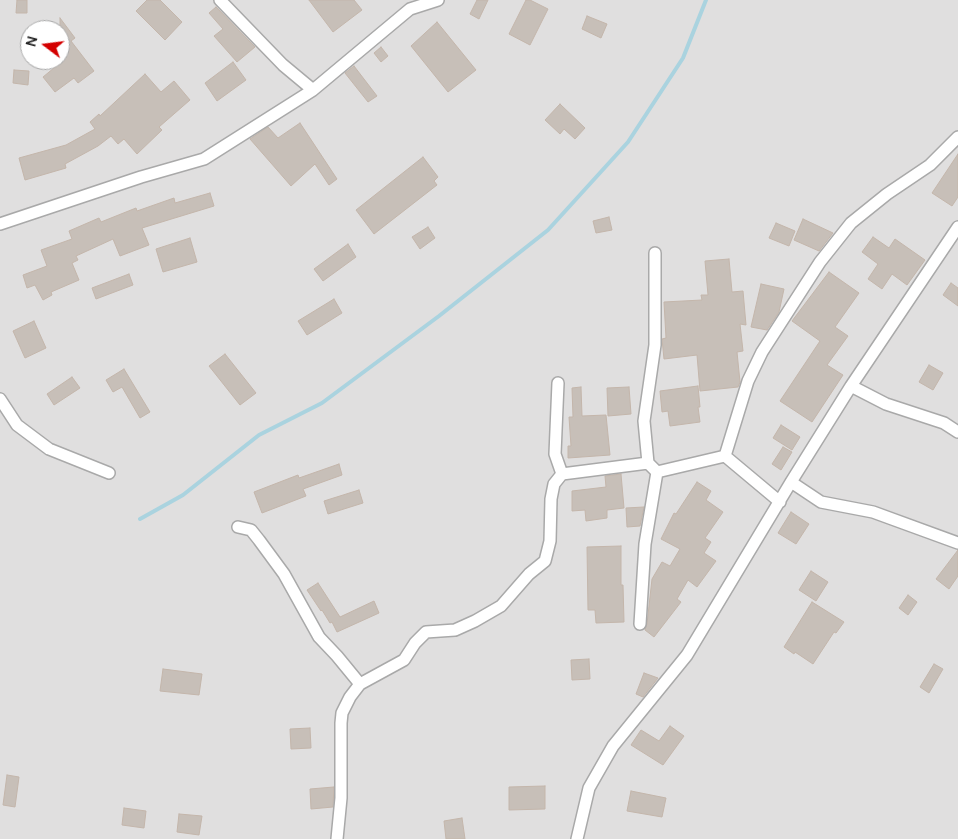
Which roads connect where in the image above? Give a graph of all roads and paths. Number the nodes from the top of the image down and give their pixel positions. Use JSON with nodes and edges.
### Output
{"nodes":[{"id":1,"x":220,"y":0,"type":"edge"},
{"id":2,"x":438,"y":0,"type":"edge"},
{"id":3,"x":313,"y":90,"type":"junction"},
{"id":4,"x":958,"y":137,"type":"edge"},
{"id":5,"x":0,"y":224,"type":"edge"},
{"id":6,"x":958,"y":227,"type":"edge"},
{"id":7,"x":655,"y":253,"type":"dead end"},
{"id":8,"x":558,"y":383,"type":"dead end"},
{"id":9,"x":851,"y":386,"type":"junction"},
{"id":10,"x":0,"y":399,"type":"edge"},
{"id":11,"x":958,"y":432,"type":"edge"},
{"id":12,"x":725,"y":456,"type":"junction"},
{"id":13,"x":648,"y":463,"type":"junction"},
{"id":14,"x":656,"y":472,"type":"junction"},
{"id":15,"x":109,"y":473,"type":"dead end"},
{"id":16,"x":562,"y":474,"type":"junction"},
{"id":17,"x":791,"y":482,"type":"junction"},
{"id":18,"x":780,"y":502,"type":"junction"},
{"id":19,"x":238,"y":527,"type":"dead end"},
{"id":20,"x":958,"y":543,"type":"edge"},
{"id":21,"x":640,"y":624,"type":"dead end"},
{"id":22,"x":360,"y":684,"type":"junction"},
{"id":23,"x":336,"y":839,"type":"edge"},
{"id":24,"x":577,"y":839,"type":"edge"}],
"edges":[{"from":1,"to":3,"type":"street"},
{"from":2,"to":3,"type":"street"},
{"from":3,"to":5,"type":"street"},
{"from":4,"to":12,"type":"street"},
{"from":6,"to":9,"type":"street"},
{"from":7,"to":13,"type":"street"},
{"from":8,"to":16,"type":"street"},
{"from":9,"to":11,"type":"street"},
{"from":9,"to":17,"type":"street"},
{"from":10,"to":15,"type":"street"},
{"from":12,"to":14,"type":"street"},
{"from":12,"to":18,"type":"street"},
{"from":13,"to":14,"type":"street"},
{"from":13,"to":16,"type":"street"},
{"from":14,"to":21,"type":"street"},
{"from":16,"to":22,"type":"street"},
{"from":17,"to":18,"type":"street"},
{"from":17,"to":20,"type":"street"},
{"from":18,"to":24,"type":"street"},
{"from":19,"to":22,"type":"street"},
{"from":22,"to":23,"type":"street"}]}
